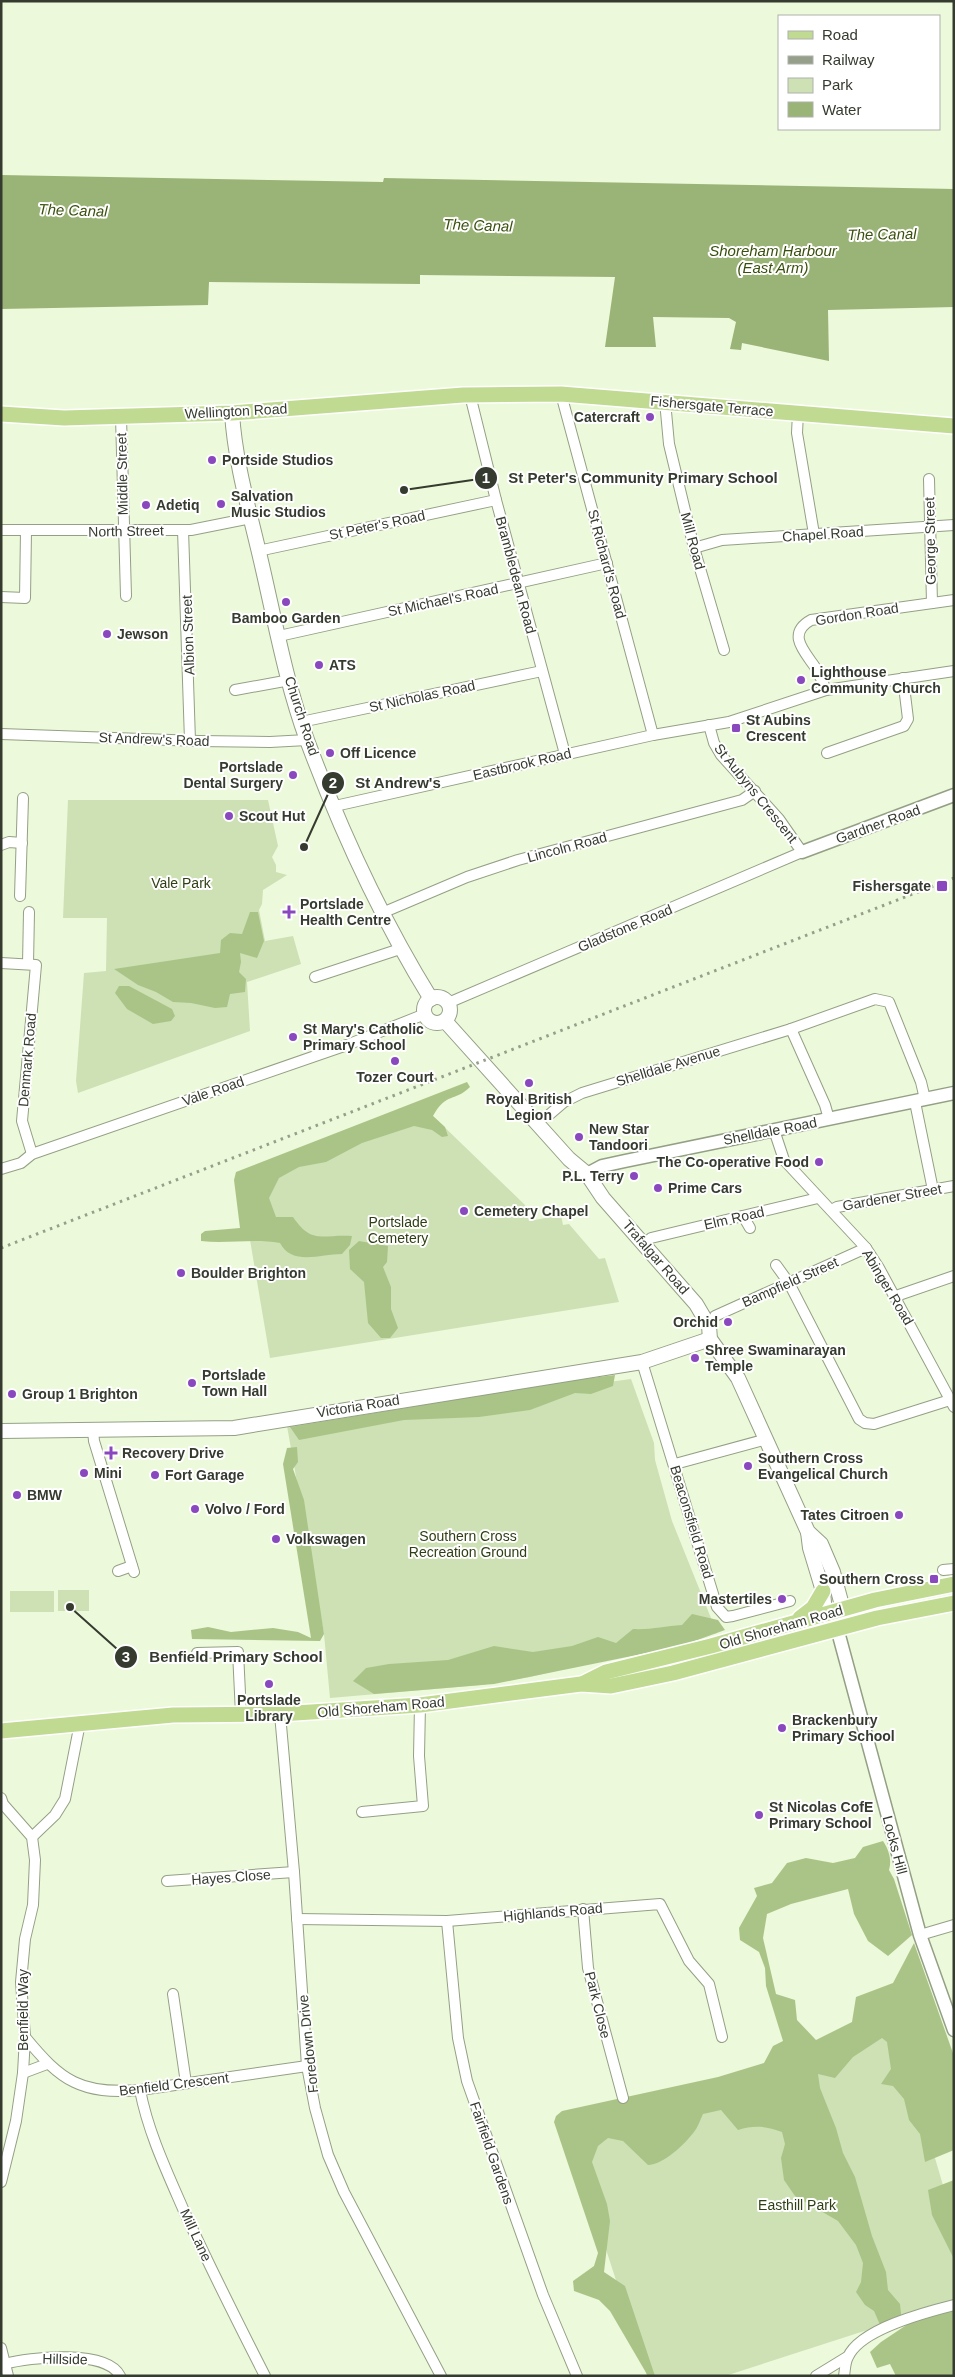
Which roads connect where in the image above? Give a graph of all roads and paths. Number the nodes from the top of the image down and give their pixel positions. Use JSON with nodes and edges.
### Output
{"nodes":[{"id":1,"x":561,"y":394,"type":"junction"},
{"id":2,"x":470,"y":395,"type":"junction"},
{"id":3,"x":665,"y":401,"type":"junction"},
{"id":4,"x":232,"y":413,"type":"junction"},
{"id":5,"x":798,"y":413,"type":"junction"},
{"id":6,"x":1,"y":414,"type":"edge"},
{"id":7,"x":121,"y":417,"type":"junction"},
{"id":8,"x":954,"y":426,"type":"edge"},
{"id":9,"x":929,"y":479,"type":"dead end"},
{"id":10,"x":496,"y":500,"type":"junction"},
{"id":11,"x":250,"y":518,"type":"junction"},
{"id":12,"x":954,"y":525,"type":"edge"},
{"id":13,"x":928,"y":526,"type":"junction"},
{"id":14,"x":1,"y":530,"type":"edge"},
{"id":15,"x":183,"y":530,"type":"junction"},
{"id":16,"x":26,"y":532,"type":"junction"},
{"id":17,"x":123,"y":532,"type":"junction"},
{"id":18,"x":814,"y":534,"type":"junction"},
{"id":19,"x":694,"y":548,"type":"junction"},
{"id":20,"x":258,"y":551,"type":"junction"},
{"id":21,"x":607,"y":563,"type":"junction"},
{"id":22,"x":519,"y":584,"type":"junction"},
{"id":23,"x":126,"y":596,"type":"dead end"},
{"id":24,"x":1,"y":597,"type":"edge"},
{"id":25,"x":954,"y":600,"type":"edge"},
{"id":26,"x":932,"y":603,"type":"junction"},
{"id":27,"x":278,"y":636,"type":"junction"},
{"id":28,"x":724,"y":650,"type":"dead end"},
{"id":29,"x":542,"y":671,"type":"junction"},
{"id":30,"x":954,"y":671,"type":"edge"},
{"id":31,"x":903,"y":678,"type":"junction"},
{"id":32,"x":290,"y":680,"type":"junction"},
{"id":33,"x":235,"y":690,"type":"dead end"},
{"id":34,"x":826,"y":690,"type":"junction"},
{"id":35,"x":301,"y":722,"type":"junction"},
{"id":36,"x":709,"y":725,"type":"junction"},
{"id":37,"x":1,"y":734,"type":"edge"},
{"id":38,"x":653,"y":735,"type":"junction"},
{"id":39,"x":307,"y":740,"type":"junction"},
{"id":40,"x":190,"y":741,"type":"junction"},
{"id":41,"x":826,"y":753,"type":"dead end"},
{"id":42,"x":566,"y":754,"type":"junction"},
{"id":43,"x":754,"y":791,"type":"junction"},
{"id":44,"x":954,"y":796,"type":"edge"},
{"id":45,"x":23,"y":798,"type":"dead end"},
{"id":46,"x":335,"y":806,"type":"junction"},
{"id":47,"x":22,"y":843,"type":"junction"},
{"id":48,"x":1,"y":845,"type":"edge"},
{"id":49,"x":802,"y":852,"type":"junction"},
{"id":50,"x":20,"y":896,"type":"dead end"},
{"id":51,"x":29,"y":912,"type":"dead end"},
{"id":52,"x":382,"y":913,"type":"junction"},
{"id":53,"x":400,"y":949,"type":"junction"},
{"id":54,"x":1,"y":963,"type":"edge"},
{"id":55,"x":32,"y":964,"type":"junction"},
{"id":56,"x":315,"y":977,"type":"dead end"},
{"id":57,"x":431,"y":998,"type":"junction"},
{"id":58,"x":448,"y":1003,"type":"junction"},
{"id":59,"x":425,"y":1014,"type":"junction"},
{"id":60,"x":445,"y":1021,"type":"junction"},
{"id":61,"x":791,"y":1029,"type":"junction"},
{"id":62,"x":954,"y":1094,"type":"edge"},
{"id":63,"x":920,"y":1101,"type":"junction"},
{"id":64,"x":550,"y":1114,"type":"dead end"},
{"id":65,"x":828,"y":1119,"type":"junction"},
{"id":66,"x":774,"y":1130,"type":"junction"},
{"id":67,"x":32,"y":1154,"type":"junction"},
{"id":68,"x":1,"y":1169,"type":"edge"},
{"id":69,"x":587,"y":1174,"type":"junction"},
{"id":70,"x":954,"y":1186,"type":"edge"},
{"id":71,"x":933,"y":1190,"type":"junction"},
{"id":72,"x":818,"y":1198,"type":"junction"},
{"id":73,"x":831,"y":1210,"type":"junction"},
{"id":74,"x":743,"y":1216,"type":"junction"},
{"id":75,"x":750,"y":1228,"type":"dead end"},
{"id":76,"x":652,"y":1238,"type":"dead end"},
{"id":77,"x":866,"y":1248,"type":"junction"},
{"id":78,"x":776,"y":1265,"type":"dead end"},
{"id":79,"x":954,"y":1276,"type":"edge"},
{"id":80,"x":789,"y":1283,"type":"junction"},
{"id":81,"x":896,"y":1296,"type":"junction"},
{"id":82,"x":715,"y":1316,"type":"dead end"},
{"id":83,"x":710,"y":1339,"type":"junction"},
{"id":84,"x":642,"y":1362,"type":"junction"},
{"id":85,"x":952,"y":1404,"type":"edge"},
{"id":86,"x":93,"y":1430,"type":"junction"},
{"id":87,"x":1,"y":1431,"type":"edge"},
{"id":88,"x":766,"y":1439,"type":"junction"},
{"id":89,"x":675,"y":1464,"type":"junction"},
{"id":90,"x":808,"y":1532,"type":"junction"},
{"id":91,"x":954,"y":1569,"type":"edge"},
{"id":92,"x":118,"y":1570,"type":"dead end"},
{"id":93,"x":943,"y":1570,"type":"dead end"},
{"id":94,"x":954,"y":1584,"type":"edge"},
{"id":95,"x":822,"y":1591,"type":"junction"},
{"id":96,"x":790,"y":1601,"type":"dead end"},
{"id":97,"x":954,"y":1603,"type":"edge"},
{"id":98,"x":843,"y":1609,"type":"junction"},
{"id":99,"x":825,"y":1614,"type":"junction"},
{"id":100,"x":792,"y":1623,"type":"junction"},
{"id":101,"x":838,"y":1628,"type":"junction"},
{"id":102,"x":197,"y":1653,"type":"dead end"},
{"id":103,"x":580,"y":1684,"type":"junction"},
{"id":104,"x":420,"y":1705,"type":"junction"},
{"id":105,"x":241,"y":1714,"type":"junction"},
{"id":106,"x":280,"y":1714,"type":"junction"},
{"id":107,"x":80,"y":1723,"type":"junction"},
{"id":108,"x":1,"y":1731,"type":"edge"},
{"id":109,"x":1,"y":1798,"type":"edge"},
{"id":110,"x":362,"y":1812,"type":"dead end"},
{"id":111,"x":32,"y":1837,"type":"junction"},
{"id":112,"x":294,"y":1872,"type":"junction"},
{"id":113,"x":167,"y":1881,"type":"dead end"},
{"id":114,"x":583,"y":1909,"type":"junction"},
{"id":115,"x":297,"y":1919,"type":"junction"},
{"id":116,"x":447,"y":1921,"type":"junction"},
{"id":117,"x":954,"y":1925,"type":"edge"},
{"id":118,"x":920,"y":1935,"type":"junction"},
{"id":119,"x":173,"y":1994,"type":"dead end"},
{"id":120,"x":954,"y":2030,"type":"edge"},
{"id":121,"x":25,"y":2037,"type":"junction"},
{"id":122,"x":722,"y":2037,"type":"dead end"},
{"id":123,"x":47,"y":2064,"type":"junction"},
{"id":124,"x":307,"y":2066,"type":"junction"},
{"id":125,"x":23,"y":2073,"type":"junction"},
{"id":126,"x":186,"y":2084,"type":"junction"},
{"id":127,"x":140,"y":2090,"type":"junction"},
{"id":128,"x":623,"y":2098,"type":"dead end"},
{"id":129,"x":1,"y":2182,"type":"edge"},
{"id":130,"x":954,"y":2305,"type":"edge"},
{"id":131,"x":1,"y":2348,"type":"edge"},
{"id":132,"x":847,"y":2357,"type":"junction"},
{"id":133,"x":5,"y":2364,"type":"junction"},
{"id":134,"x":8,"y":2376,"type":"edge"},
{"id":135,"x":120,"y":2376,"type":"edge"},
{"id":136,"x":264,"y":2376,"type":"edge"},
{"id":137,"x":441,"y":2376,"type":"edge"},
{"id":138,"x":577,"y":2376,"type":"edge"},
{"id":139,"x":816,"y":2376,"type":"edge"},
{"id":140,"x":844,"y":2376,"type":"edge"}],
"edges":[{"from":1,"to":2,"type":"main road","name":"Fishersgate Terrace"},
{"from":1,"to":3,"type":"main road","name":"Fishersgate Terrace"},
{"from":1,"to":21,"type":"street","name":"St Richard's Road"},
{"from":2,"to":4,"type":"main road","name":"Wellington Road"},
{"from":2,"to":10,"type":"street","name":"Brambledean Road"},
{"from":3,"to":5,"type":"main road","name":"Fishersgate Terrace"},
{"from":3,"to":19,"type":"street","name":"Mill Road"},
{"from":4,"to":7,"type":"main road","name":"Wellington Road"},
{"from":4,"to":11,"type":"main road","name":"Church Road"},
{"from":5,"to":8,"type":"main road","name":"Fishersgate Terrace"},
{"from":5,"to":18,"type":"street"},
{"from":6,"to":7,"type":"main road","name":"Wellington Road"},
{"from":7,"to":17,"type":"street","name":"Middle Street"},
{"from":9,"to":13,"type":"street","name":"George Street"},
{"from":10,"to":20,"type":"street","name":"St Peter's Road"},
{"from":10,"to":22,"type":"street","name":"Brambledean Road"},
{"from":11,"to":15,"type":"street","name":"North Street"},
{"from":11,"to":20,"type":"main road","name":"Church Road"},
{"from":12,"to":13,"type":"street","name":"Chapel Road"},
{"from":13,"to":18,"type":"street","name":"Chapel Road"},
{"from":13,"to":26,"type":"street","name":"George Street"},
{"from":14,"to":16,"type":"street","name":"North Street"},
{"from":15,"to":17,"type":"street","name":"North Street"},
{"from":15,"to":40,"type":"street","name":"Albion Street"},
{"from":16,"to":17,"type":"street","name":"North Street"},
{"from":16,"to":24,"type":"street"},
{"from":17,"to":23,"type":"street","name":"Middle Street"},
{"from":18,"to":19,"type":"street","name":"Chapel Road"},
{"from":19,"to":28,"type":"street","name":"Mill Road"},
{"from":20,"to":27,"type":"main road","name":"Church Road"},
{"from":21,"to":22,"type":"street","name":"St Michael's Road"},
{"from":21,"to":38,"type":"street","name":"St Richard's Road"},
{"from":22,"to":27,"type":"street","name":"St Michael's Road"},
{"from":22,"to":29,"type":"street","name":"Brambledean Road"},
{"from":25,"to":26,"type":"street","name":"Gordon Road"},
{"from":26,"to":34,"type":"street","name":"Gordon Road"},
{"from":27,"to":32,"type":"main road","name":"Church Road"},
{"from":29,"to":35,"type":"street","name":"St Nicholas Road"},
{"from":29,"to":42,"type":"street","name":"Brambledean Road"},
{"from":30,"to":31,"type":"street","name":"St Aubyns Crescent"},
{"from":31,"to":34,"type":"street","name":"St Aubyns Crescent"},
{"from":31,"to":41,"type":"street"},
{"from":32,"to":33,"type":"street"},
{"from":32,"to":35,"type":"main road","name":"Church Road"},
{"from":34,"to":36,"type":"street","name":"St Aubyns Crescent"},
{"from":35,"to":39,"type":"main road","name":"Church Road"},
{"from":36,"to":38,"type":"street","name":"Eastbrook Road"},
{"from":36,"to":43,"type":"street","name":"St Aubyns Crescent"},
{"from":37,"to":40,"type":"street","name":"St Andrew's Road"},
{"from":38,"to":42,"type":"street","name":"Eastbrook Road"},
{"from":39,"to":40,"type":"street","name":"St Andrew's Road"},
{"from":39,"to":46,"type":"main road","name":"Church Road"},
{"from":42,"to":46,"type":"street","name":"Eastbrook Road"},
{"from":43,"to":49,"type":"street","name":"St Aubyns Crescent"},
{"from":43,"to":52,"type":"street","name":"Lincoln Road"},
{"from":44,"to":49,"type":"street","name":"Gardner Road"},
{"from":45,"to":47,"type":"street"},
{"from":46,"to":52,"type":"main road","name":"Church Road"},
{"from":47,"to":48,"type":"street"},
{"from":47,"to":50,"type":"street"},
{"from":49,"to":58,"type":"street","name":"Gladstone Road"},
{"from":51,"to":55,"type":"street","name":"Denmark Road"},
{"from":52,"to":53,"type":"main road","name":"Church Road"},
{"from":53,"to":56,"type":"street"},
{"from":53,"to":57,"type":"main road","name":"Church Road"},
{"from":54,"to":55,"type":"street"},
{"from":55,"to":67,"type":"street","name":"Denmark Road"},
{"from":57,"to":58,"type":"main road"},
{"from":57,"to":59,"type":"main road"},
{"from":58,"to":60,"type":"main road"},
{"from":59,"to":60,"type":"main road"},
{"from":59,"to":67,"type":"street","name":"Vale Road"},
{"from":60,"to":69,"type":"main road","name":"Trafalgar Road"},
{"from":61,"to":63,"type":"street","name":"Shelldale Avenue"},
{"from":61,"to":64,"type":"street","name":"Shelldale Avenue"},
{"from":61,"to":65,"type":"street"},
{"from":62,"to":63,"type":"street","name":"Shelldale Road"},
{"from":63,"to":65,"type":"street","name":"Shelldale Road"},
{"from":63,"to":71,"type":"street"},
{"from":65,"to":66,"type":"street","name":"Shelldale Road"},
{"from":66,"to":69,"type":"street","name":"Shelldale Road"},
{"from":66,"to":72,"type":"street","name":"Abinger Road"},
{"from":67,"to":68,"type":"street","name":"Vale Road"},
{"from":69,"to":83,"type":"main road","name":"Trafalgar Road"},
{"from":70,"to":71,"type":"street","name":"Gardener Street"},
{"from":71,"to":73,"type":"street","name":"Gardener Street"},
{"from":72,"to":73,"type":"street","name":"Abinger Road"},
{"from":72,"to":74,"type":"street","name":"Elm Road"},
{"from":73,"to":77,"type":"street","name":"Abinger Road"},
{"from":74,"to":75,"type":"street"},
{"from":74,"to":76,"type":"street","name":"Elm Road"},
{"from":77,"to":80,"type":"street","name":"Bampfield Street"},
{"from":77,"to":81,"type":"street","name":"Abinger Road"},
{"from":78,"to":80,"type":"street"},
{"from":79,"to":81,"type":"street"},
{"from":80,"to":82,"type":"street","name":"Bampfield Street"},
{"from":80,"to":85,"type":"street"},
{"from":81,"to":85,"type":"street","name":"Abinger Road"},
{"from":83,"to":84,"type":"main road","name":"Victoria Road"},
{"from":83,"to":88,"type":"main road","name":"Trafalgar Road"},
{"from":84,"to":86,"type":"main road","name":"Victoria Road"},
{"from":84,"to":89,"type":"street","name":"Beaconsfield Road"},
{"from":86,"to":87,"type":"main road","name":"Victoria Road"},
{"from":86,"to":92,"type":"street"},
{"from":88,"to":89,"type":"street"},
{"from":88,"to":90,"type":"main road","name":"Trafalgar Road"},
{"from":89,"to":96,"type":"street","name":"Beaconsfield Road"},
{"from":90,"to":95,"type":"main road","name":"Trafalgar Road"},
{"from":90,"to":98,"type":"main road","name":"Trafalgar Road"},
{"from":91,"to":93,"type":"street"},
{"from":94,"to":98,"type":"main road","name":"Old Shoreham Road"},
{"from":95,"to":99,"type":"main road","name":"Trafalgar Road"},
{"from":95,"to":100,"type":"main road"},
{"from":97,"to":101,"type":"main road","name":"Old Shoreham Road"},
{"from":98,"to":99,"type":"main road","name":"Old Shoreham Road"},
{"from":98,"to":101,"type":"main road","name":"Trafalgar Road"},
{"from":99,"to":100,"type":"main road","name":"Old Shoreham Road"},
{"from":99,"to":101,"type":"main road"},
{"from":100,"to":103,"type":"main road","name":"Old Shoreham Road"},
{"from":101,"to":103,"type":"main road","name":"Old Shoreham Road"},
{"from":101,"to":118,"type":"street","name":"Locks Hill"},
{"from":102,"to":105,"type":"street"},
{"from":103,"to":104,"type":"main road","name":"Old Shoreham Road"},
{"from":104,"to":106,"type":"main road","name":"Old Shoreham Road"},
{"from":104,"to":110,"type":"street"},
{"from":105,"to":106,"type":"main road","name":"Old Shoreham Road"},
{"from":105,"to":107,"type":"main road","name":"Old Shoreham Road"},
{"from":106,"to":112,"type":"street","name":"Foredown Drive"},
{"from":107,"to":108,"type":"main road","name":"Old Shoreham Road"},
{"from":107,"to":111,"type":"street"},
{"from":109,"to":111,"type":"street"},
{"from":111,"to":121,"type":"street","name":"Benfield Way"},
{"from":112,"to":113,"type":"street","name":"Hayes Close"},
{"from":112,"to":115,"type":"street","name":"Foredown Drive"},
{"from":114,"to":116,"type":"street","name":"Highlands Road"},
{"from":114,"to":122,"type":"street","name":"Highlands Road"},
{"from":114,"to":128,"type":"street","name":"Park Close"},
{"from":115,"to":116,"type":"street","name":"Highlands Road"},
{"from":115,"to":124,"type":"street","name":"Foredown Drive"},
{"from":116,"to":138,"type":"street","name":"Fairfield Gardens"},
{"from":117,"to":118,"type":"street"},
{"from":118,"to":120,"type":"street","name":"Locks Hill"},
{"from":119,"to":126,"type":"street"},
{"from":121,"to":123,"type":"street","name":"Benfield Crescent"},
{"from":121,"to":125,"type":"street","name":"Benfield Way"},
{"from":123,"to":125,"type":"street"},
{"from":123,"to":127,"type":"street","name":"Benfield Crescent"},
{"from":124,"to":126,"type":"street","name":"Benfield Crescent"},
{"from":124,"to":137,"type":"street","name":"Foredown Drive"},
{"from":125,"to":129,"type":"street","name":"Benfield Way"},
{"from":126,"to":127,"type":"street","name":"Benfield Crescent"},
{"from":127,"to":136,"type":"street","name":"Mill Lane"},
{"from":130,"to":132,"type":"street"},
{"from":131,"to":133,"type":"street"},
{"from":132,"to":139,"type":"street"},
{"from":132,"to":140,"type":"street"},
{"from":133,"to":134,"type":"street"},
{"from":133,"to":135,"type":"street","name":"Hillside"}]}
